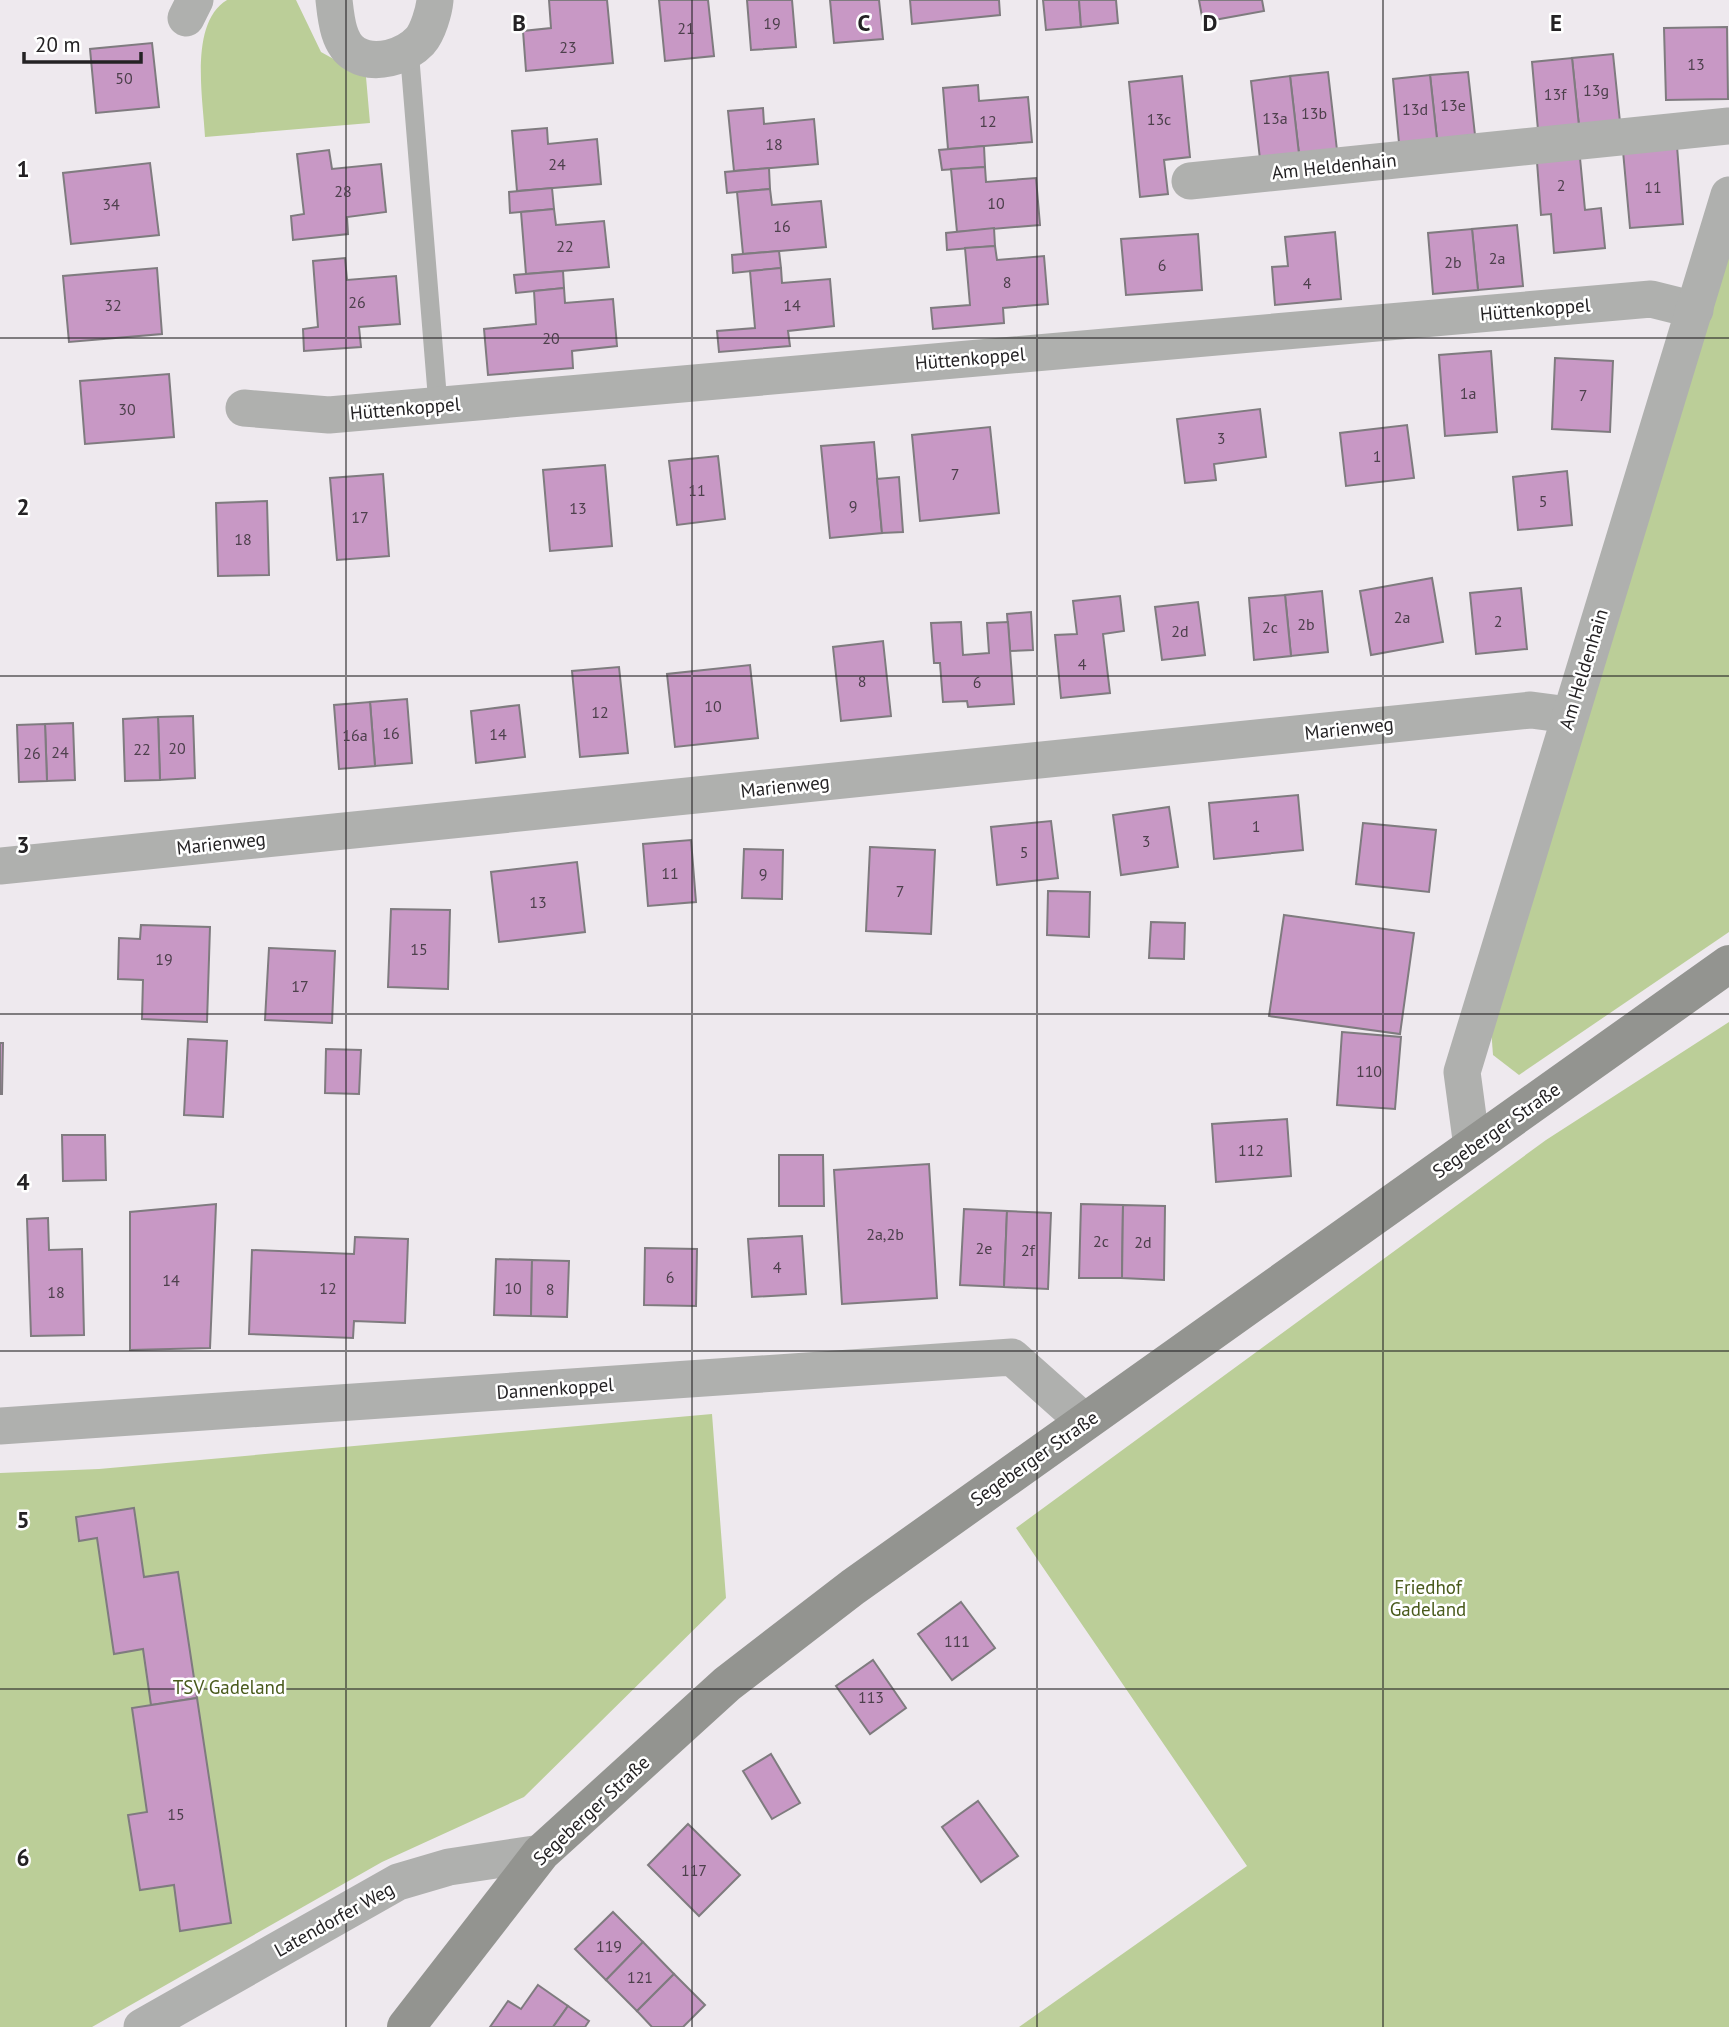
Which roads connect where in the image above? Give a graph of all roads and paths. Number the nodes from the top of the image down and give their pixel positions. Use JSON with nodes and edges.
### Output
{"nodes":[{"id":1,"x":334,"y":0,"type":"edge"},
{"id":2,"x":435,"y":0,"type":"edge"},
{"id":3,"x":410,"y":48,"type":"junction"},
{"id":4,"x":1729,"y":126,"type":"edge"},
{"id":5,"x":1189,"y":181,"type":"dead end"},
{"id":6,"x":1729,"y":195,"type":"edge"},
{"id":7,"x":1695,"y":310,"type":"junction"},
{"id":8,"x":438,"y":405,"type":"junction"},
{"id":9,"x":244,"y":408,"type":"dead end"},
{"id":10,"x":1569,"y":715,"type":"junction"},
{"id":11,"x":0,"y":866,"type":"edge"},
{"id":12,"x":1729,"y":964,"type":"edge"},
{"id":13,"x":1472,"y":1147,"type":"junction"},
{"id":14,"x":1085,"y":1422,"type":"junction"},
{"id":15,"x":0,"y":1426,"type":"edge"},
{"id":16,"x":541,"y":1853,"type":"junction"},
{"id":17,"x":142,"y":2027,"type":"edge"},
{"id":18,"x":406,"y":2027,"type":"edge"}],
"edges":[{"from":1,"to":3,"type":"street"},
{"from":2,"to":3,"type":"street"},
{"from":3,"to":8,"type":"lane"},
{"from":4,"to":5,"type":"street","name":"Am Heldenhain"},
{"from":6,"to":7,"type":"street","name":"Am Heldenhain"},
{"from":7,"to":8,"type":"street","name":"Hüttenkoppel"},
{"from":7,"to":10,"type":"street","name":"Am Heldenhain"},
{"from":8,"to":9,"type":"street","name":"Hüttenkoppel"},
{"from":10,"to":11,"type":"street","name":"Marienweg"},
{"from":10,"to":13,"type":"street","name":"Am Heldenhain"},
{"from":12,"to":13,"type":"main road","name":"Segeberger Straße"},
{"from":13,"to":14,"type":"main road","name":"Segeberger Straße"},
{"from":14,"to":15,"type":"street","name":"Dannenkoppel"},
{"from":14,"to":16,"type":"main road","name":"Segeberger Straße"},
{"from":16,"to":17,"type":"street","name":"Latendorfer Weg"},
{"from":16,"to":18,"type":"main road","name":"Segeberger Straße"}]}
